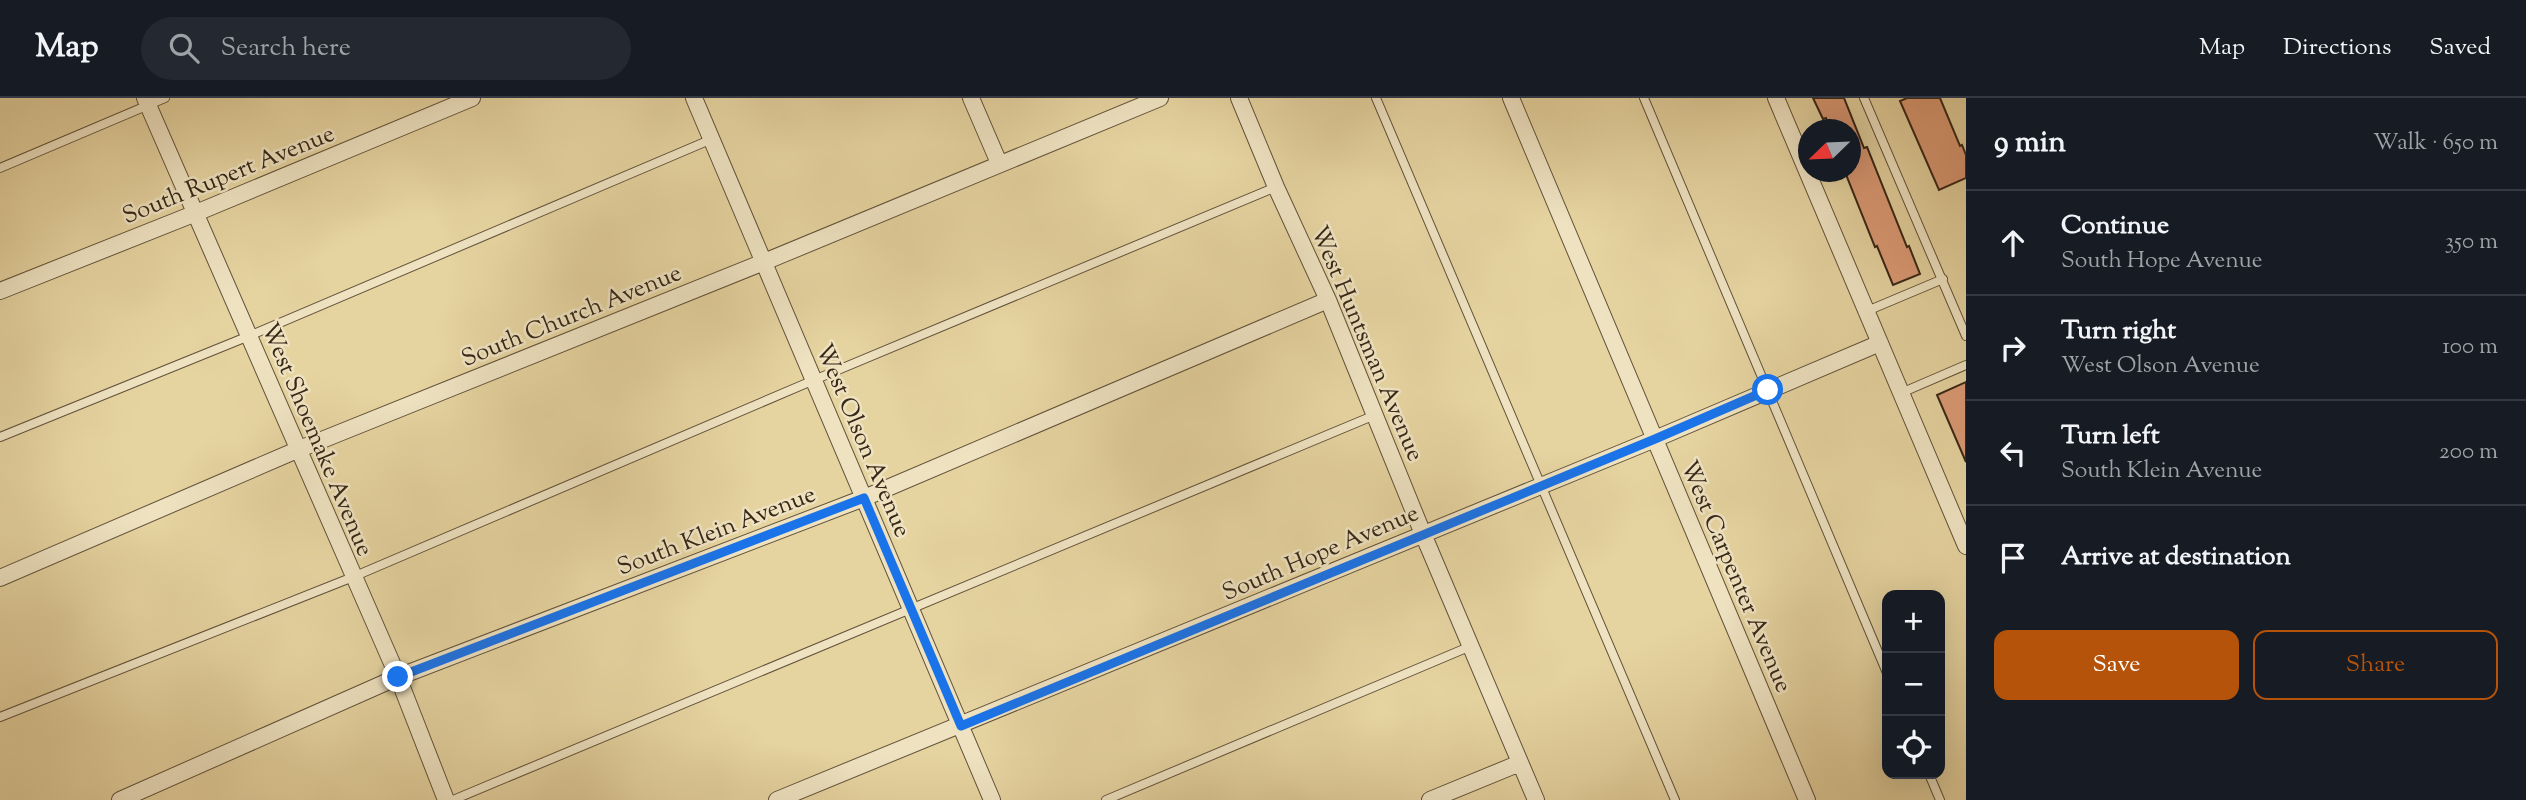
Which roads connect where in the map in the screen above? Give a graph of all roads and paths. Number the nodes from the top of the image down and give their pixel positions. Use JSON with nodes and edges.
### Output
{"nodes":[{"id":1,"x":166,"y":98,"type":"edge"},
{"id":2,"x":472,"y":98,"type":"edge"},
{"id":3,"x":695,"y":98,"type":"edge"},
{"id":4,"x":971,"y":98,"type":"edge"},
{"id":5,"x":1160,"y":98,"type":"edge"},
{"id":6,"x":1239,"y":98,"type":"edge"},
{"id":7,"x":1376,"y":98,"type":"edge"},
{"id":8,"x":1511,"y":98,"type":"edge"},
{"id":9,"x":1644,"y":98,"type":"edge"},
{"id":10,"x":1776,"y":98,"type":"edge"},
{"id":11,"x":1864,"y":98,"type":"edge"},
{"id":12,"x":146,"y":102,"type":"edge"},
{"id":13,"x":712,"y":139,"type":"junction"},
{"id":14,"x":999,"y":163,"type":"junction"},
{"id":15,"x":0,"y":168,"type":"edge"},
{"id":16,"x":1276,"y":187,"type":"junction"},
{"id":17,"x":196,"y":213,"type":"junction"},
{"id":18,"x":764,"y":262,"type":"junction"},
{"id":19,"x":1943,"y":279,"type":"junction"},
{"id":20,"x":0,"y":291,"type":"edge"},
{"id":21,"x":1328,"y":300,"type":"junction"},
{"id":22,"x":1867,"y":311,"type":"junction"},
{"id":23,"x":249,"y":336,"type":"junction"},
{"id":24,"x":1966,"y":336,"type":"edge"},
{"id":25,"x":1880,"y":343,"type":"junction"},
{"id":26,"x":1966,"y":365,"type":"edge"},
{"id":27,"x":814,"y":380,"type":"junction"},
{"id":28,"x":1768,"y":390,"type":"junction"},
{"id":29,"x":1901,"y":393,"type":"junction"},
{"id":30,"x":1375,"y":415,"type":"junction"},
{"id":31,"x":0,"y":437,"type":"edge"},
{"id":32,"x":1655,"y":439,"type":"junction"},
{"id":33,"x":297,"y":450,"type":"junction"},
{"id":34,"x":1542,"y":485,"type":"junction"},
{"id":35,"x":864,"y":498,"type":"junction"},
{"id":36,"x":1423,"y":534,"type":"junction"},
{"id":37,"x":1966,"y":546,"type":"edge"},
{"id":38,"x":353,"y":577,"type":"junction"},
{"id":39,"x":0,"y":578,"type":"edge"},
{"id":40,"x":911,"y":609,"type":"junction"},
{"id":41,"x":1471,"y":646,"type":"junction"},
{"id":42,"x":1882,"y":661,"type":"edge"},
{"id":43,"x":398,"y":677,"type":"junction"},
{"id":44,"x":0,"y":717,"type":"edge"},
{"id":45,"x":961,"y":726,"type":"junction"},
{"id":46,"x":1520,"y":763,"type":"junction"},
{"id":47,"x":1931,"y":779,"type":"edge"},
{"id":48,"x":120,"y":800,"type":"edge"},
{"id":49,"x":446,"y":800,"type":"edge"},
{"id":50,"x":453,"y":800,"type":"edge"},
{"id":51,"x":777,"y":800,"type":"edge"},
{"id":52,"x":992,"y":800,"type":"edge"},
{"id":53,"x":1106,"y":800,"type":"edge"},
{"id":54,"x":1430,"y":800,"type":"edge"},
{"id":55,"x":1536,"y":800,"type":"edge"},
{"id":56,"x":1675,"y":800,"type":"edge"},
{"id":57,"x":1807,"y":800,"type":"edge"},
{"id":58,"x":1940,"y":800,"type":"edge"}],
"edges":[{"from":1,"to":12,"type":"lane"},
{"from":2,"to":17,"type":"street","name":"South Rupert Avenue"},
{"from":3,"to":13,"type":"street","name":"West Olson Avenue"},
{"from":4,"to":14,"type":"street"},
{"from":5,"to":14,"type":"street","name":"South Church Avenue"},
{"from":6,"to":16,"type":"street","name":"West Huntsman Avenue"},
{"from":7,"to":34,"type":"lane"},
{"from":8,"to":32,"type":"street","name":"West Carpenter Avenue"},
{"from":9,"to":28,"type":"lane"},
{"from":10,"to":22,"type":"street"},
{"from":11,"to":19,"type":"lane"},
{"from":12,"to":15,"type":"lane"},
{"from":12,"to":17,"type":"street","name":"West Shoemake Avenue"},
{"from":13,"to":18,"type":"street","name":"West Olson Avenue"},
{"from":13,"to":23,"type":"lane"},
{"from":14,"to":18,"type":"street","name":"South Church Avenue"},
{"from":16,"to":21,"type":"street","name":"West Huntsman Avenue"},
{"from":16,"to":27,"type":"lane"},
{"from":17,"to":20,"type":"street","name":"South Rupert Avenue"},
{"from":17,"to":23,"type":"street","name":"West Shoemake Avenue"},
{"from":18,"to":27,"type":"street","name":"West Olson Avenue"},
{"from":18,"to":33,"type":"street","name":"South Church Avenue"},
{"from":19,"to":22,"type":"lane"},
{"from":19,"to":24,"type":"lane"},
{"from":21,"to":30,"type":"street","name":"West Huntsman Avenue"},
{"from":21,"to":35,"type":"street","name":"South Klein Avenue"},
{"from":22,"to":25,"type":"street"},
{"from":23,"to":31,"type":"lane"},
{"from":23,"to":33,"type":"street","name":"West Shoemake Avenue"},
{"from":25,"to":28,"type":"street","name":"South Hope Avenue"},
{"from":25,"to":29,"type":"street"},
{"from":26,"to":29,"type":"lane"},
{"from":27,"to":35,"type":"street","name":"West Olson Avenue"},
{"from":27,"to":38,"type":"lane"},
{"from":28,"to":32,"type":"street","name":"South Hope Avenue"},
{"from":28,"to":42,"type":"lane"},
{"from":29,"to":37,"type":"street"},
{"from":30,"to":36,"type":"street","name":"West Huntsman Avenue"},
{"from":30,"to":40,"type":"lane"},
{"from":32,"to":34,"type":"street","name":"South Hope Avenue"},
{"from":32,"to":57,"type":"street","name":"West Carpenter Avenue"},
{"from":33,"to":38,"type":"street","name":"West Shoemake Avenue"},
{"from":33,"to":39,"type":"street","name":"South Church Avenue"},
{"from":34,"to":36,"type":"street","name":"South Hope Avenue"},
{"from":34,"to":56,"type":"lane"},
{"from":35,"to":40,"type":"street","name":"West Olson Avenue"},
{"from":35,"to":43,"type":"street","name":"South Klein Avenue"},
{"from":36,"to":41,"type":"street","name":"West Huntsman Avenue"},
{"from":36,"to":45,"type":"street","name":"South Hope Avenue"},
{"from":38,"to":43,"type":"street","name":"West Shoemake Avenue"},
{"from":38,"to":44,"type":"lane"},
{"from":40,"to":45,"type":"street","name":"West Olson Avenue"},
{"from":40,"to":50,"type":"lane"},
{"from":41,"to":46,"type":"street","name":"West Huntsman Avenue"},
{"from":41,"to":53,"type":"lane"},
{"from":43,"to":48,"type":"street","name":"South Klein Avenue"},
{"from":43,"to":49,"type":"street","name":"West Shoemake Avenue"},
{"from":45,"to":51,"type":"street","name":"South Hope Avenue"},
{"from":45,"to":52,"type":"street","name":"West Olson Avenue"},
{"from":46,"to":54,"type":"street"},
{"from":46,"to":55,"type":"street","name":"West Huntsman Avenue"},
{"from":47,"to":58,"type":"lane"}]}
